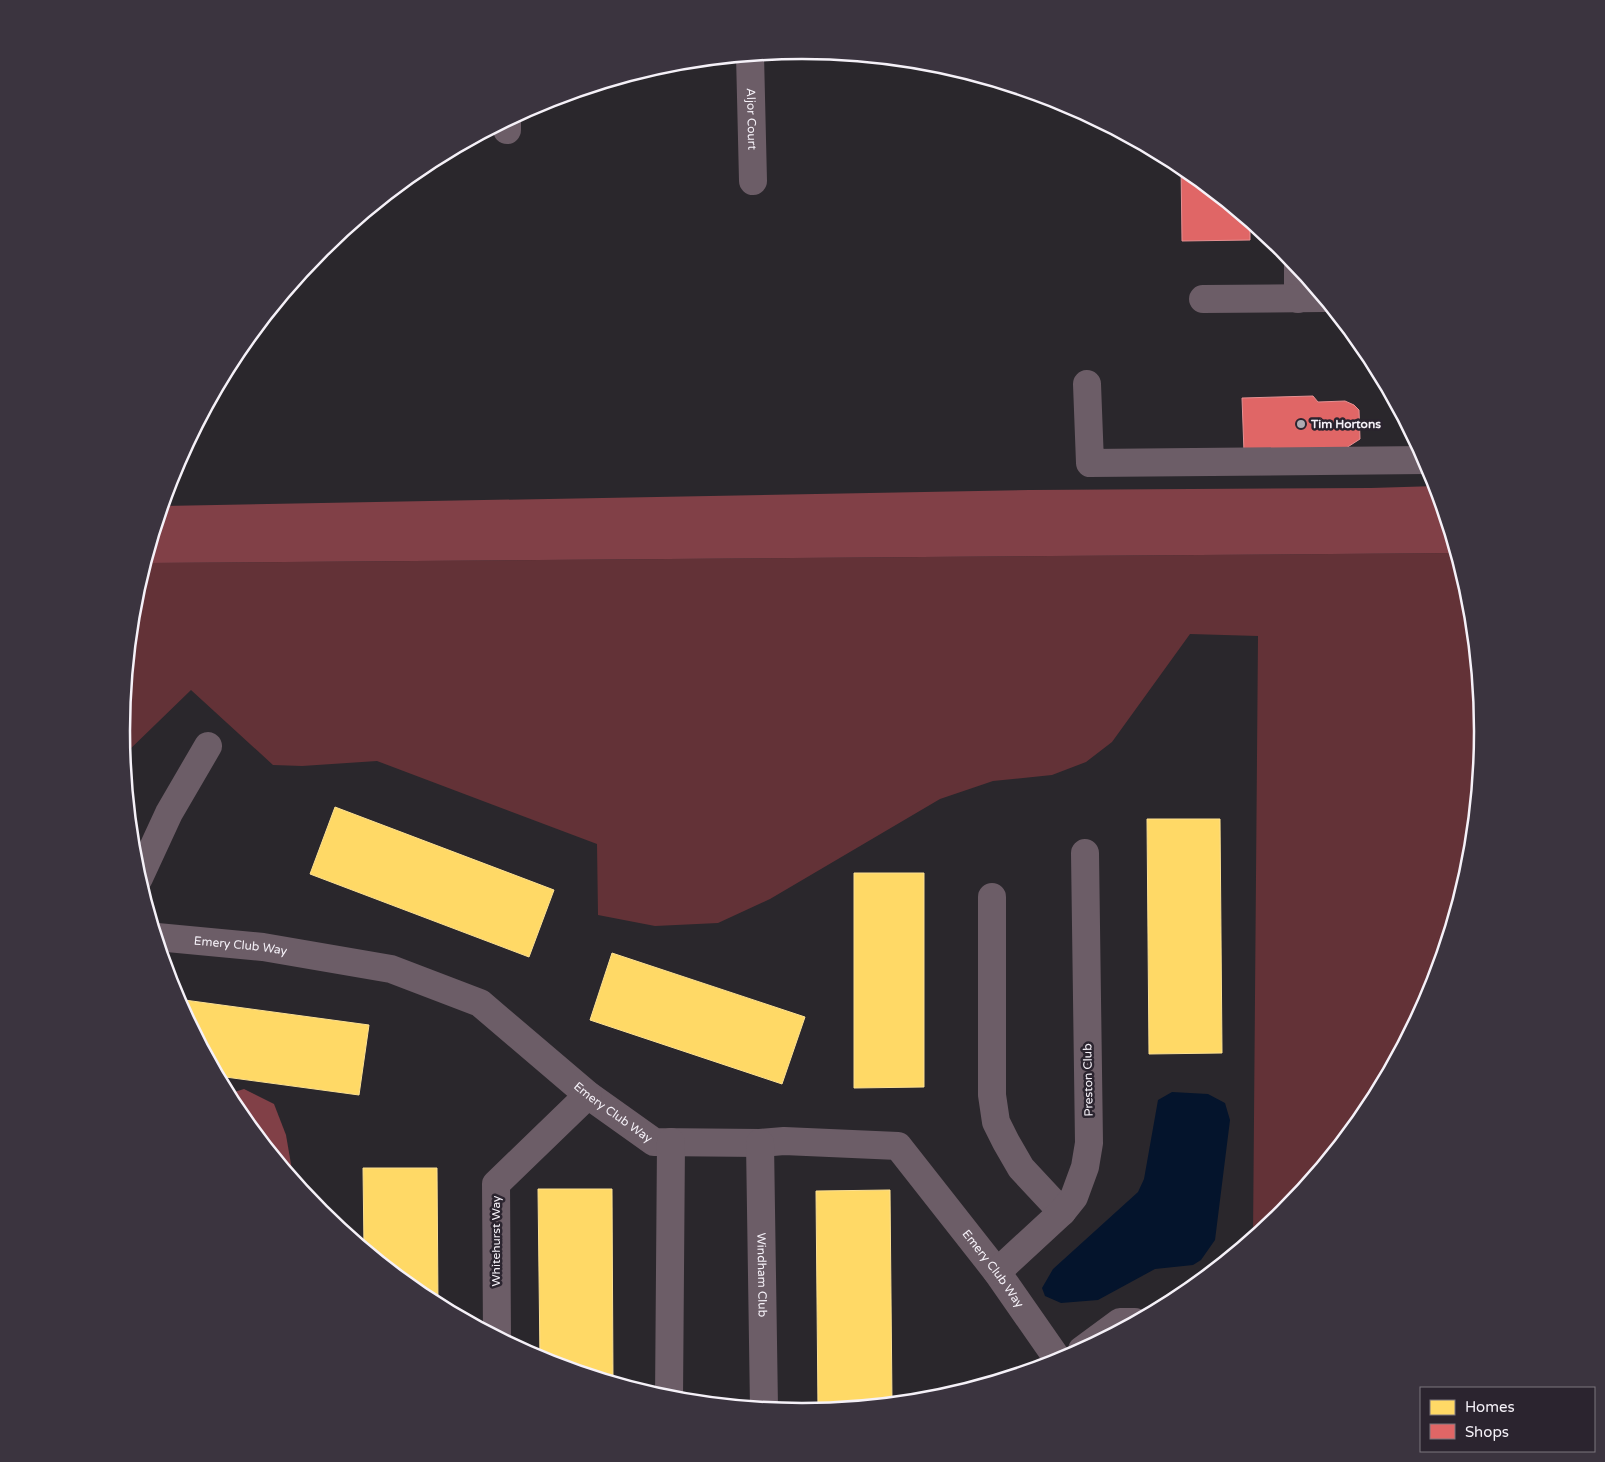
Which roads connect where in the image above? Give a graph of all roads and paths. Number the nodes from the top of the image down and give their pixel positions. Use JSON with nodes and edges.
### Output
{"nodes":[{"id":1,"x":750,"y":61,"type":"edge"},
{"id":2,"x":753,"y":182,"type":"dead end"},
{"id":3,"x":1306,"y":286,"type":"edge"},
{"id":4,"x":1311,"y":299,"type":"edge"},
{"id":5,"x":1203,"y":300,"type":"dead end"},
{"id":6,"x":1087,"y":384,"type":"dead end"},
{"id":7,"x":1416,"y":458,"type":"edge"},
{"id":8,"x":208,"y":746,"type":"dead end"},
{"id":9,"x":1086,"y":853,"type":"dead end"},
{"id":10,"x":144,"y":867,"type":"edge"},
{"id":11,"x":992,"y":897,"type":"dead end"},
{"id":12,"x":163,"y":938,"type":"edge"},
{"id":13,"x":588,"y":1094,"type":"junction"},
{"id":14,"x":671,"y":1142,"type":"junction"},
{"id":15,"x":760,"y":1143,"type":"junction"},
{"id":16,"x":1062,"y":1212,"type":"junction"},
{"id":17,"x":997,"y":1272,"type":"junction"},
{"id":18,"x":497,"y":1330,"type":"edge"},
{"id":19,"x":1054,"y":1354,"type":"edge"},
{"id":20,"x":669,"y":1390,"type":"edge"},
{"id":21,"x":764,"y":1402,"type":"edge"}],
"edges":[{"from":1,"to":2,"type":"street","name":"Aljor Court"},
{"from":3,"to":4,"type":"street"},
{"from":4,"to":5,"type":"street"},
{"from":6,"to":7,"type":"street"},
{"from":8,"to":10,"type":"street"},
{"from":9,"to":16,"type":"street","name":"Preston Club"},
{"from":11,"to":16,"type":"street"},
{"from":12,"to":13,"type":"street","name":"Emery Club Way"},
{"from":13,"to":14,"type":"street","name":"Emery Club Way"},
{"from":13,"to":18,"type":"street","name":"Whitehurst Way"},
{"from":14,"to":15,"type":"street","name":"Emery Club Way"},
{"from":14,"to":20,"type":"street"},
{"from":15,"to":17,"type":"street","name":"Emery Club Way"},
{"from":15,"to":21,"type":"street","name":"Windham Club"},
{"from":16,"to":17,"type":"street","name":"Preston Club"},
{"from":17,"to":19,"type":"street","name":"Emery Club Way"}]}
